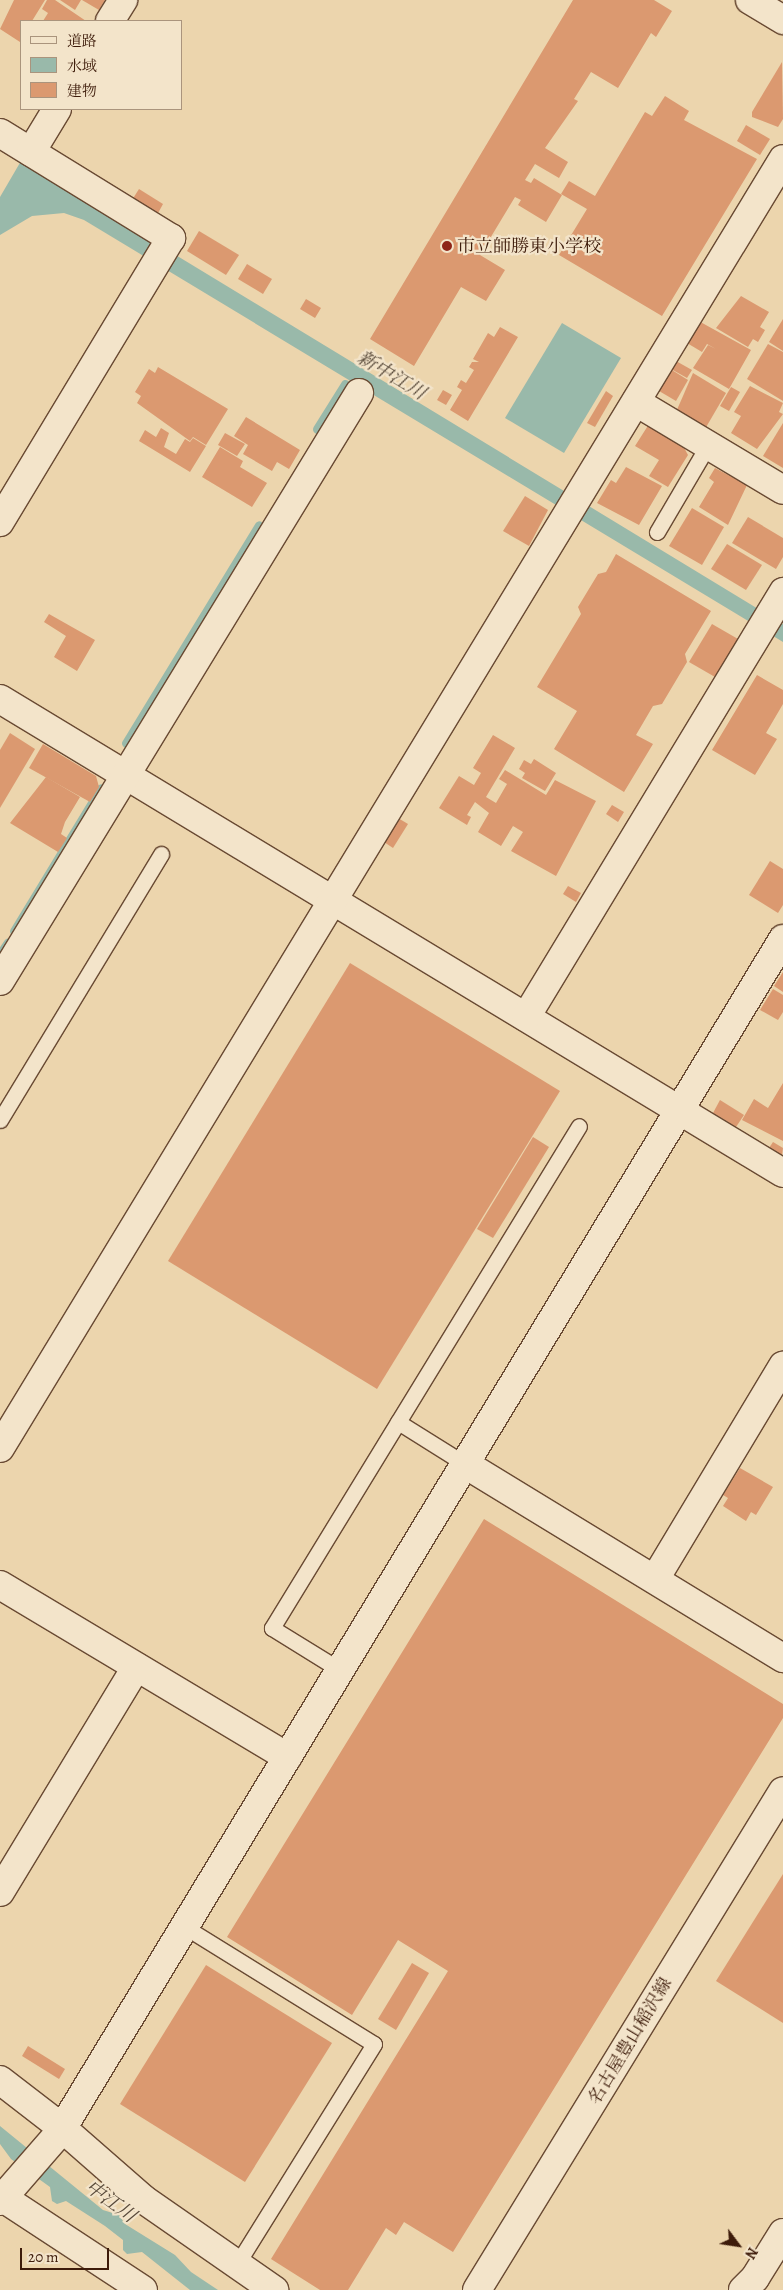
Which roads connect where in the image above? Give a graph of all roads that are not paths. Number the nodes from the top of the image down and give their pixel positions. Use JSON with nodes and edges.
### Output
{"nodes":[{"id":1,"x":123,"y":0,"type":"edge"},
{"id":2,"x":750,"y":0,"type":"edge"},
{"id":3,"x":111,"y":20,"type":"edge"},
{"id":4,"x":783,"y":20,"type":"edge"},
{"id":5,"x":56,"y":110,"type":"edge"},
{"id":6,"x":0,"y":133,"type":"edge"},
{"id":7,"x":31,"y":152,"type":"junction"},
{"id":8,"x":783,"y":159,"type":"edge"},
{"id":9,"x":359,"y":393,"type":"dead end"},
{"id":10,"x":636,"y":402,"type":"junction"},
{"id":11,"x":708,"y":445,"type":"junction"},
{"id":12,"x":783,"y":490,"type":"edge"},
{"id":13,"x":0,"y":522,"type":"edge"},
{"id":14,"x":657,"y":532,"type":"dead end"},
{"id":15,"x":778,"y":600,"type":"edge"},
{"id":16,"x":0,"y":699,"type":"edge"},
{"id":17,"x":126,"y":774,"type":"junction"},
{"id":18,"x":162,"y":854,"type":"dead end"},
{"id":19,"x":335,"y":901,"type":"junction"},
{"id":20,"x":783,"y":939,"type":"edge"},
{"id":21,"x":0,"y":981,"type":"edge"},
{"id":22,"x":526,"y":1017,"type":"junction"},
{"id":23,"x":678,"y":1109,"type":"junction"},
{"id":24,"x":0,"y":1120,"type":"edge"},
{"id":25,"x":579,"y":1126,"type":"dead end"},
{"id":26,"x":783,"y":1173,"type":"edge"},
{"id":27,"x":783,"y":1366,"type":"edge"},
{"id":28,"x":398,"y":1422,"type":"junction"},
{"id":29,"x":0,"y":1448,"type":"edge"},
{"id":30,"x":465,"y":1464,"type":"junction"},
{"id":31,"x":655,"y":1579,"type":"junction"},
{"id":32,"x":0,"y":1585,"type":"edge"},
{"id":33,"x":783,"y":1658,"type":"edge"},
{"id":34,"x":136,"y":1667,"type":"junction"},
{"id":35,"x":340,"y":1670,"type":"junction"},
{"id":36,"x":287,"y":1757,"type":"junction"},
{"id":37,"x":783,"y":1791,"type":"edge"},
{"id":38,"x":0,"y":1892,"type":"edge"},
{"id":39,"x":185,"y":1927,"type":"junction"},
{"id":40,"x":0,"y":2080,"type":"edge"},
{"id":41,"x":61,"y":2130,"type":"junction"},
{"id":42,"x":4,"y":2195,"type":"edge"},
{"id":43,"x":783,"y":2233,"type":"edge"},
{"id":44,"x":237,"y":2264,"type":"junction"},
{"id":45,"x":143,"y":2290,"type":"edge"},
{"id":46,"x":274,"y":2290,"type":"edge"},
{"id":47,"x":477,"y":2290,"type":"edge"},
{"id":48,"x":743,"y":2290,"type":"edge"}],
"edges":[{"from":1,"to":3,"type":"street"},
{"from":2,"to":4,"type":"street"},
{"from":5,"to":7,"type":"street"},
{"from":6,"to":7,"type":"street"},
{"from":7,"to":13,"type":"street"},
{"from":8,"to":10,"type":"street"},
{"from":9,"to":17,"type":"street"},
{"from":10,"to":11,"type":"street"},
{"from":10,"to":19,"type":"street"},
{"from":11,"to":12,"type":"street"},
{"from":11,"to":14,"type":"lane"},
{"from":15,"to":22,"type":"street"},
{"from":16,"to":17,"type":"street"},
{"from":17,"to":19,"type":"street"},
{"from":17,"to":21,"type":"street"},
{"from":18,"to":24,"type":"lane"},
{"from":19,"to":22,"type":"street"},
{"from":19,"to":29,"type":"street"},
{"from":20,"to":23,"type":"street"},
{"from":22,"to":23,"type":"street"},
{"from":23,"to":26,"type":"street"},
{"from":23,"to":30,"type":"street"},
{"from":25,"to":28,"type":"lane"},
{"from":27,"to":31,"type":"street"},
{"from":28,"to":30,"type":"lane"},
{"from":28,"to":35,"type":"lane"},
{"from":30,"to":31,"type":"street"},
{"from":30,"to":35,"type":"street"},
{"from":31,"to":33,"type":"street"},
{"from":32,"to":34,"type":"street"},
{"from":34,"to":36,"type":"street"},
{"from":34,"to":38,"type":"street"},
{"from":35,"to":36,"type":"street"},
{"from":36,"to":39,"type":"street"},
{"from":37,"to":47,"type":"street","name":"名古屋豊山稲沢線"},
{"from":39,"to":41,"type":"street"},
{"from":39,"to":44,"type":"lane"},
{"from":40,"to":41,"type":"street"},
{"from":41,"to":42,"type":"street"},
{"from":41,"to":44,"type":"street"},
{"from":42,"to":45,"type":"street"},
{"from":43,"to":48,"type":"street"},
{"from":44,"to":46,"type":"street"}]}
